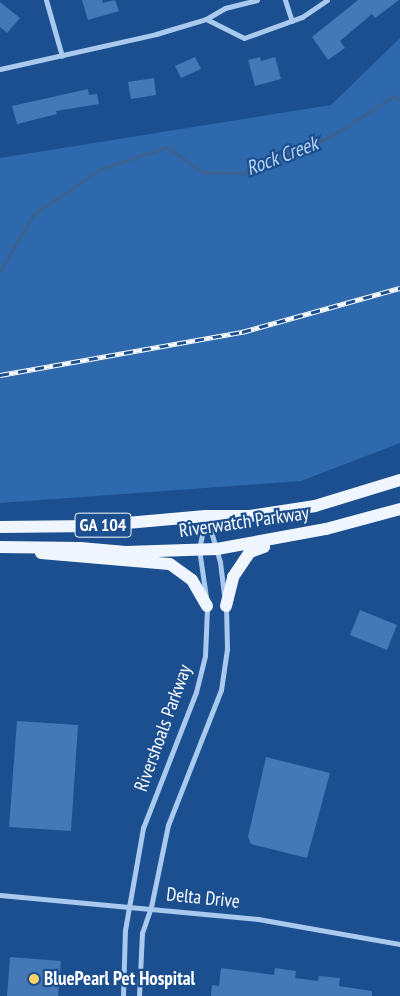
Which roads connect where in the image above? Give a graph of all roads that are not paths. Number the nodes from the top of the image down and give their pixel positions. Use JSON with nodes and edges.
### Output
{"nodes":[{"id":1,"x":46,"y":0,"type":"edge"},
{"id":2,"x":257,"y":0,"type":"edge"},
{"id":3,"x":285,"y":0,"type":"edge"},
{"id":4,"x":327,"y":0,"type":"edge"},
{"id":5,"x":206,"y":19,"type":"junction"},
{"id":6,"x":292,"y":21,"type":"junction"},
{"id":7,"x":62,"y":56,"type":"junction"},
{"id":8,"x":0,"y":70,"type":"edge"},
{"id":9,"x":400,"y":480,"type":"edge"},
{"id":10,"x":400,"y":508,"type":"edge"},
{"id":11,"x":206,"y":516,"type":"junction"},
{"id":12,"x":0,"y":527,"type":"edge"},
{"id":13,"x":287,"y":537,"type":"junction"},
{"id":14,"x":5,"y":547,"type":"edge"},
{"id":15,"x":217,"y":549,"type":"junction"},
{"id":16,"x":199,"y":550,"type":"junction"},
{"id":17,"x":207,"y":606,"type":"junction"},
{"id":18,"x":226,"y":606,"type":"junction"},
{"id":19,"x":0,"y":895,"type":"edge"},
{"id":20,"x":129,"y":905,"type":"junction"},
{"id":21,"x":151,"y":907,"type":"junction"},
{"id":22,"x":400,"y":944,"type":"edge"},
{"id":23,"x":123,"y":996,"type":"edge"},
{"id":24,"x":140,"y":996,"type":"edge"}],
"edges":[{"from":1,"to":7,"type":"street"},
{"from":2,"to":5,"type":"street"},
{"from":3,"to":6,"type":"street"},
{"from":4,"to":6,"type":"street"},
{"from":5,"to":6,"type":"street"},
{"from":5,"to":7,"type":"street"},
{"from":7,"to":8,"type":"street"},
{"from":9,"to":11,"type":"main road","number":"GA 104"},
{"from":10,"to":13,"type":"main road","name":"Riverwatch Parkway","number":"GA 104"},
{"from":11,"to":12,"type":"main road","name":"Riverwatch Parkway","number":"GA 104"},
{"from":11,"to":15,"type":"street","name":"Rivershoals Parkway"},
{"from":11,"to":16,"type":"street","name":"Rivershoals Parkway"},
{"from":13,"to":15,"type":"main road","name":"Riverwatch Parkway","number":"GA 104"},
{"from":13,"to":18,"type":"main road"},
{"from":14,"to":16,"type":"main road","name":"Riverwatch Parkway","number":"GA 104"},
{"from":14,"to":17,"type":"main road"},
{"from":15,"to":16,"type":"main road","name":"Riverwatch Parkway","number":"GA 104"},
{"from":15,"to":18,"type":"street","name":"Rivershoals Parkway"},
{"from":16,"to":17,"type":"street","name":"Rivershoals Parkway"},
{"from":17,"to":20,"type":"street","name":"Rivershoals Parkway"},
{"from":18,"to":21,"type":"street","name":"Rivershoals Parkway"},
{"from":19,"to":20,"type":"street","name":"Delta Drive"},
{"from":20,"to":21,"type":"street","name":"Delta Drive"},
{"from":20,"to":23,"type":"street","name":"Rivershoals Parkway"},
{"from":21,"to":22,"type":"street","name":"Delta Drive"},
{"from":21,"to":24,"type":"street","name":"Rivershoals Parkway"}]}
